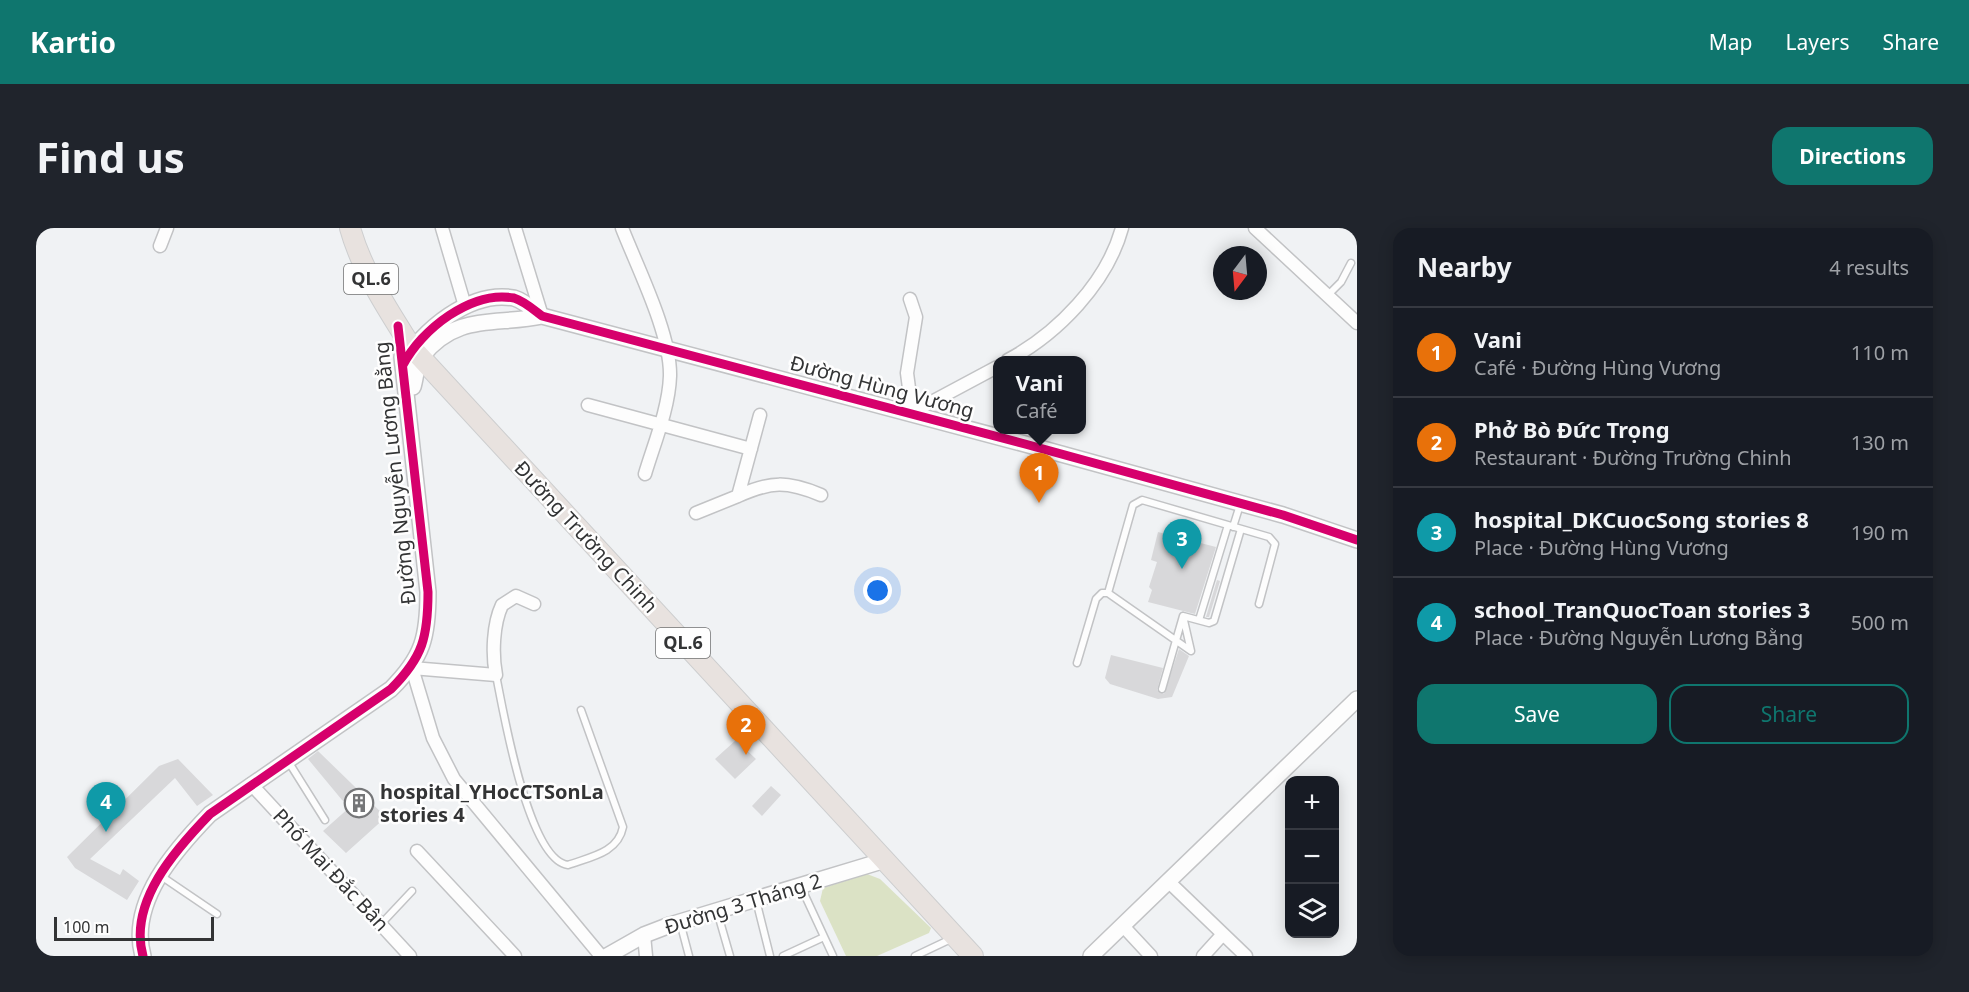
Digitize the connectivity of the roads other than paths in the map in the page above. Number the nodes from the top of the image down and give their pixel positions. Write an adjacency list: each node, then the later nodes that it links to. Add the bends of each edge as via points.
1 (167, 228): 8 (street)
2 (350, 228): 17 (main road, Đường Trường Chinh / QL.6)
3 (442, 228): 12 (street)
4 (515, 228): 13 (street)
5 (622, 228): 15 (street)
6 (1122, 228): 16 (street, via 1114,250 1089,291 1029,349)
7 (1255, 228): 10 (street)
8 (160, 246)
9 (1351, 263): 10 (lane)
10 (1328, 295): 14 (street)
11 (910, 299): 22 (street, via 916,317 907,373)
12 (465, 306): 13 (street, Đường Hùng Vương, via 514,298); 17 (street, Đường Hùng Vương, via 442,320)
13 (542, 316): 15 (street, Đường Hùng Vương); 17 (street, Đường Hùng Vương, via 480,321 458,329)
14 (1357, 323)
15 (666, 349): 22 (street, Đường Hùng Vương); 24 (street, via 670,379)
16 (1016, 356)
17 (411, 357): 19 (main road, Đường Trường Chinh / QL.6); 20 (street, Đường Nguyễn Lương Bằng)
18 (993, 369): 22 (street)
19 (446, 386): 20 (street, via 420,384); 49 (main road, Đường Trường Chinh / QL.6)
20 (410, 391): 40 (street, Đường Nguyễn Lương Bằng, via 428,592 424,642)
21 (588, 405): 24 (street)
22 (911, 412): 29 (street, Đường Hùng Vương)
23 (760, 415): 25 (street)
24 (659, 424): 25 (street); 26 (street)
25 (751, 448): 28 (street)
26 (645, 474)
27 (821, 495): 28 (street, via 800,487 772,484)
28 (738, 496): 30 (street)
29 (1240, 505): 31 (lane); 33 (street, Đường Hùng Vương)
30 (696, 513)
31 (1231, 526): 32 (lane); 34 (lane, via 1137,501); 38 (lane)
32 (1242, 529): 35 (lane, via 1275,542); 38 (lane, via 1215,619)
33 (1357, 540)
34 (1108, 593): 37 (lane, via 1191,651); 39 (lane, via 1096,599)
35 (1259, 603)
36 (534, 604): 41 (street, via 516,596 501,604)
37 (1183, 616): 38 (lane); 42 (lane)
38 (1199, 620)
39 (1077, 663)
40 (412, 668): 41 (street); 45 (street, Đường Nguyễn Lương Bằng, via 390,689); 67 (street, via 430,730 454,779)
41 (496, 675): 44 (lane, via 529,812 555,860 568,865 612,847 623,827)
42 (1162, 689)
43 (1357, 699): 51 (street)
44 (581, 710)
45 (288, 761): 46 (street, Đường Nguyễn Lương Bằng); 47 (lane)
46 (251, 784): 50 (street, Đường Nguyễn Lương Bằng, via 210,814 173,855); 58 (street, Phố Mai Đắc Bân)
47 (325, 820)
48 (417, 851): 66 (street)
49 (882, 861): 52 (street, Đường 3 Tháng 2); 63 (main road, Đường Trường Chinh / QL.6)
50 (160, 876): 56 (lane); 64 (street, Đường Nguyễn Lương Bằng, via 142,923)
51 (1170, 883): 59 (street); 60 (street)
52 (801, 886): 54 (street, Đường 3 Tháng 2); 62 (lane)
53 (412, 891): 58 (lane)
54 (756, 900): 55 (street, Đường 3 Tháng 2); 72 (lane)
55 (717, 911): 57 (street, Đường 3 Tháng 2); 71 (lane)
56 (217, 914)
57 (680, 922): 61 (street, Đường 3 Tháng 2); 70 (lane)
58 (380, 924): 65 (street, Phố Mai Đắc Bân)
59 (1123, 926): 77 (street); 78 (street)
60 (1223, 934): 79 (street); 80 (street)
61 (644, 935): 68 (street, Đường 3 Tháng 2); 69 (street)
62 (824, 937): 73 (lane); 74 (lane)
63 (956, 937): 75 (lane); 76 (main road, Đường Trường Chinh / QL.6)
64 (143, 956)
65 (410, 956)
66 (515, 956)
67 (601, 956)
68 (607, 956)
69 (646, 956)
70 (689, 956)
71 (730, 956)
72 (770, 956)
73 (783, 956)
74 (833, 956)
75 (915, 956)
76 (973, 956)
77 (1091, 956)
78 (1151, 956)
79 (1203, 956)
80 (1246, 956)

